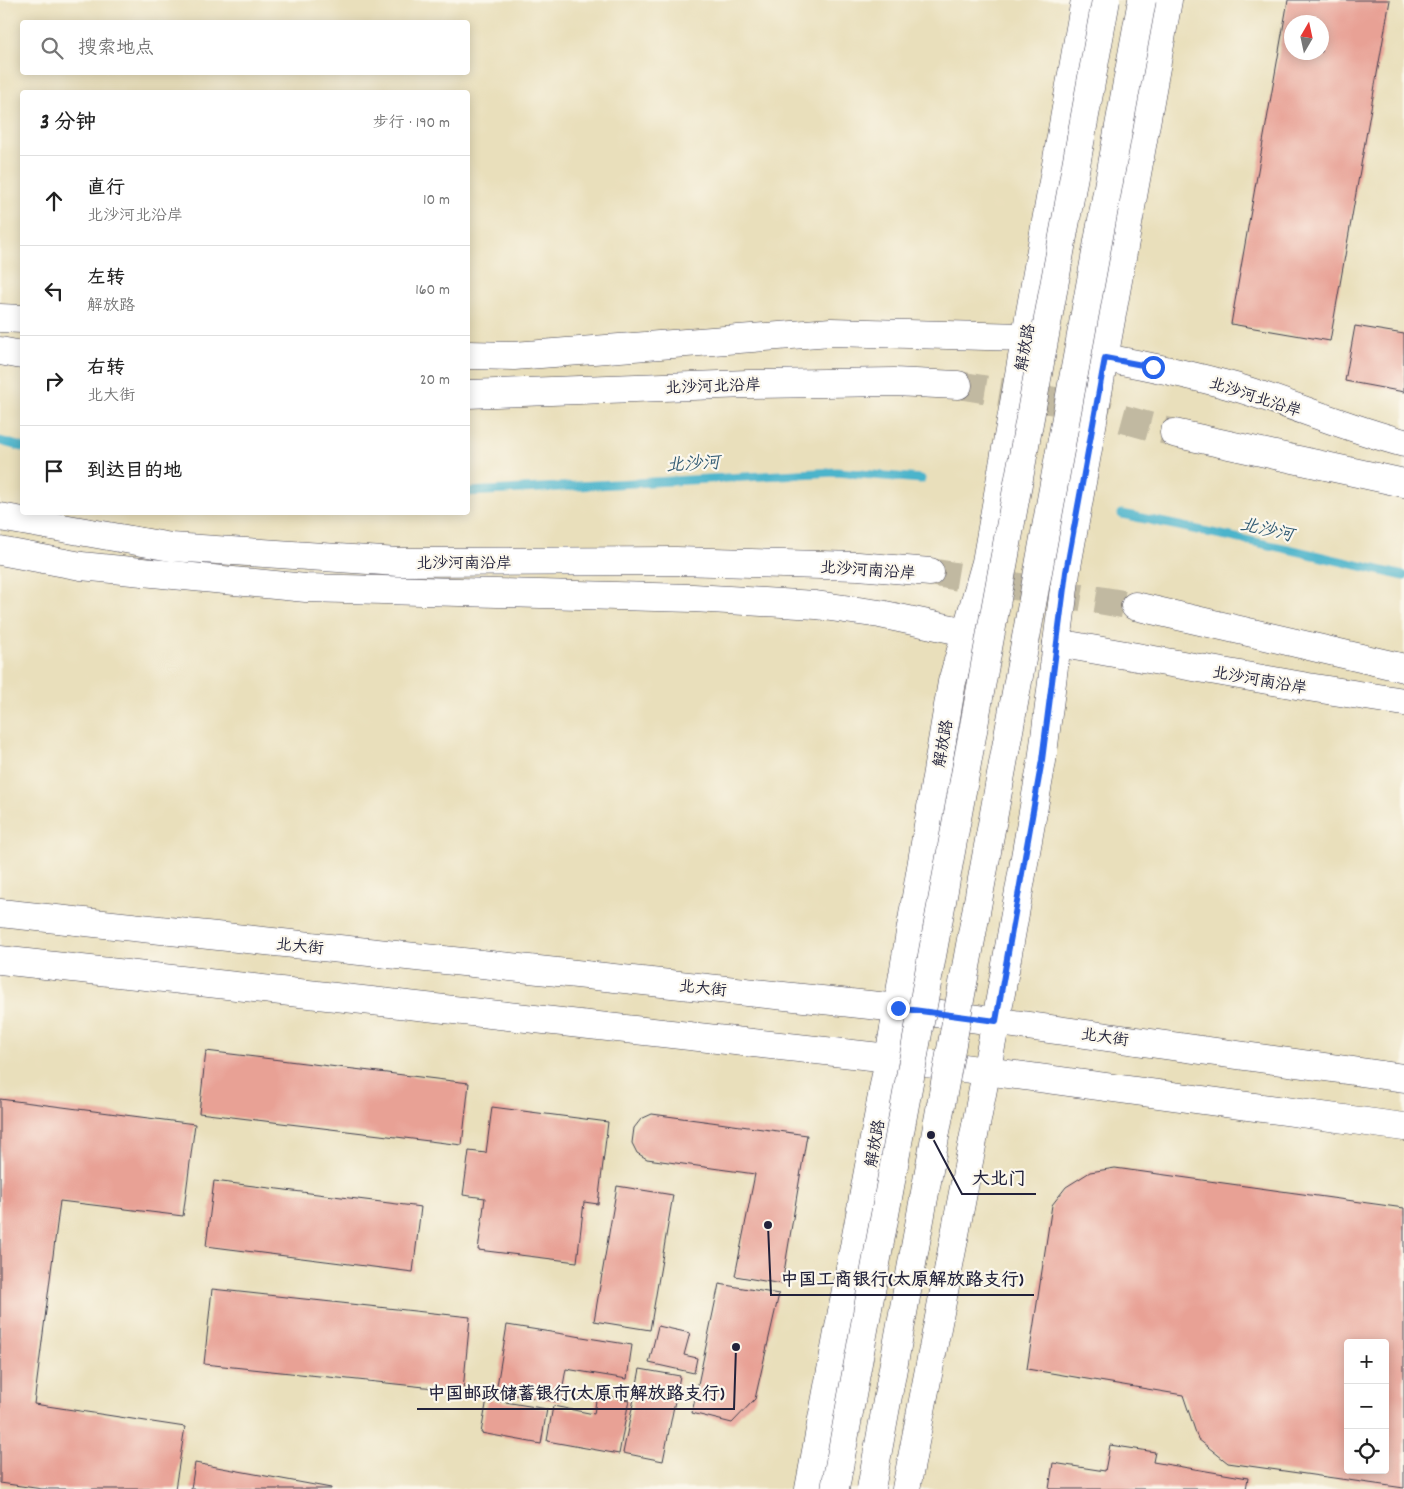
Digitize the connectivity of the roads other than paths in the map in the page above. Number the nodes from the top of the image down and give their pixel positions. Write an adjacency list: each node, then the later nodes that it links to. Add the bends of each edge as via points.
1 (1085, 0): 7 (main road, 解放路)
2 (1106, 0): 34 (main road, 解放路, bridge)
3 (1142, 0): 35 (main road, bridge)
4 (1168, 0): 11 (main road)
5 (0, 318): 6 (main road)
6 (20, 320)
7 (1026, 338): 9 (main road, via 831,332 514,356); 21 (main road, 解放路, via 986,562)
8 (0, 351): 10 (main road)
9 (470, 354)
10 (20, 355)
11 (1105, 358): 15 (main road, 北沙河北沿岸, via 1235,388); 22 (main road, via 1066,572)
12 (958, 385): 13 (main road, 北沙河北沿岸, via 894,382 748,384)
13 (470, 394)
14 (1174, 433): 16 (main road)
15 (1404, 443)
16 (1404, 483)
17 (0, 517): 19 (main road, 北沙河南沿岸, via 171,547 398,562 676,561 858,566)
18 (0, 551): 21 (main road, via 81,566 306,588 693,598 816,605)
19 (930, 572)
20 (1135, 606): 23 (main road)
21 (966, 632): 27 (main road, 解放路, via 952,682)
22 (1057, 643): 24 (main road, 北沙河南沿岸); 28 (main road, via 1042,760)
23 (1404, 668)
24 (1404, 702)
25 (0, 913): 27 (main road, 北大街)
26 (0, 960): 29 (main road)
27 (898, 1008): 28 (main road, 北大街); 29 (main road, 解放路)
28 (996, 1021): 30 (main road); 31 (main road, 北大街)
29 (889, 1058): 30 (main road); 33 (main road, 解放路)
30 (987, 1070): 32 (main road); 36 (main road)
31 (1404, 1078)
32 (1404, 1128)
33 (809, 1489)
34 (835, 1489)
35 (871, 1489)
36 (906, 1489)

